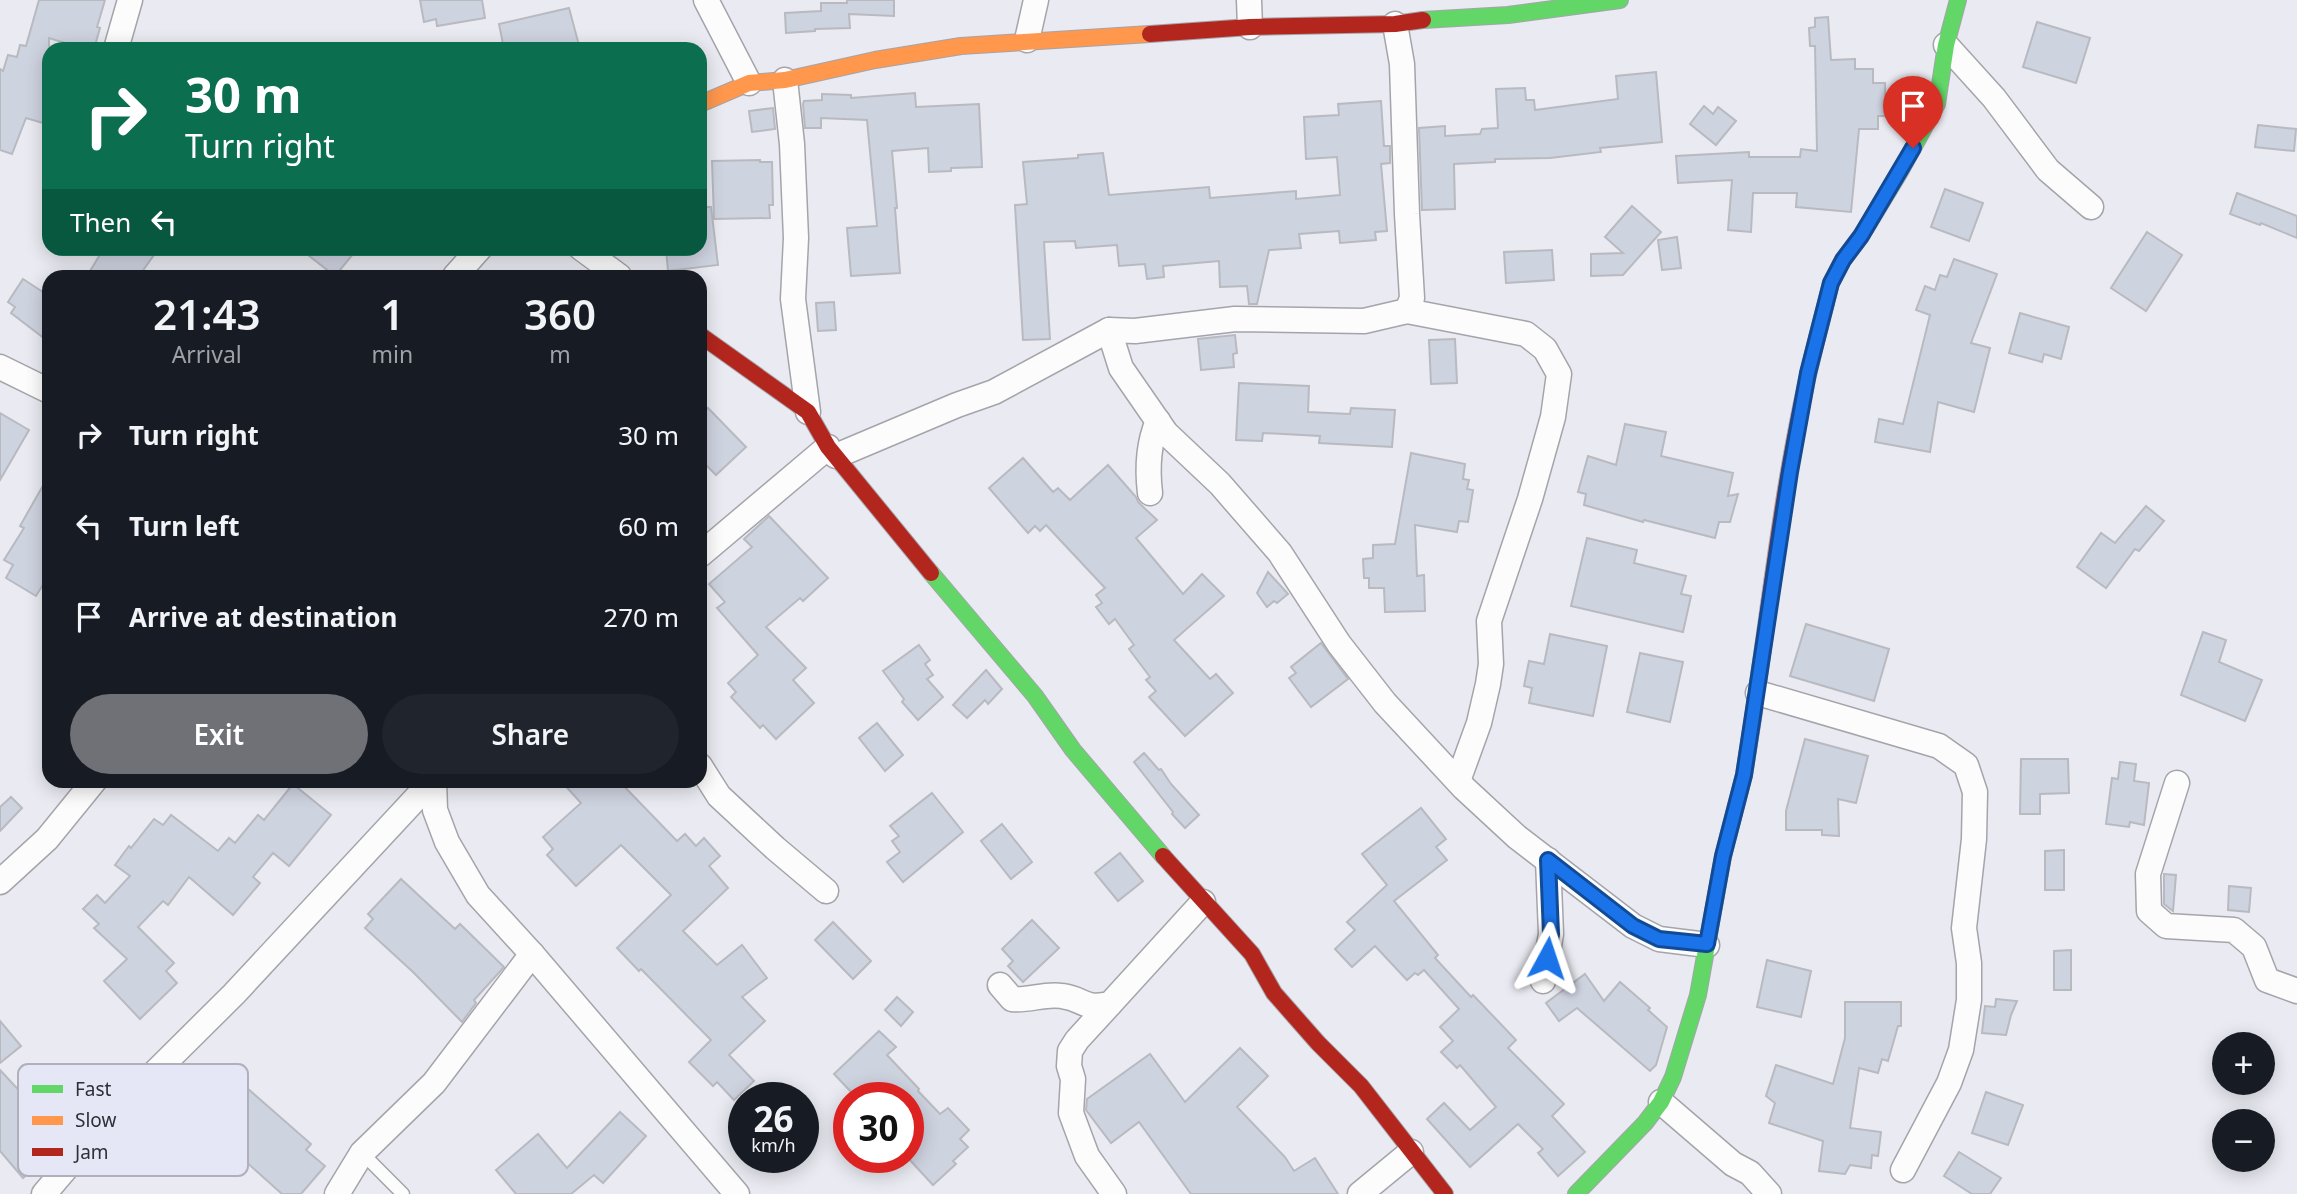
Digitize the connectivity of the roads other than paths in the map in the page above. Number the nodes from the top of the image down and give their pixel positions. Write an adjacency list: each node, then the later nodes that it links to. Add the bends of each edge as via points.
1 (130, 0): 11 (street)
2 (706, 0): 14 (street)
3 (1036, 0): 10 (street)
4 (1248, 0): 9 (street)
5 (1619, 0): 7 (street, via 1508,15)
6 (1958, 0): 12 (street)
7 (1442, 9): 8 (street)
8 (1395, 24): 9 (street); 21 (street, via 1402,64 1412,298)
9 (1250, 27): 10 (street)
10 (1027, 40): 13 (street, via 887,58)
11 (118, 42)
12 (1947, 45): 16 (street, via 2048,170); 31 (street, via 1937,104 1831,283 1790,472)
13 (785, 80): 14 (street); 26 (street, via 796,238 793,299)
14 (749, 83): 15 (street)
15 (707, 101)
16 (2091, 207)
17 (473, 256): 19 (street)
18 (592, 256): 20 (street)
19 (460, 270)
20 (610, 270)
21 (1406, 311): 22 (street, via 1364,321 1235,319); 33 (street, via 1526,334 1545,349 1559,374 1540,464 1489,621 1488,684)
22 (1109, 330): 27 (street, via 1121,368); 28 (street, via 994,392)
23 (707, 340): 26 (street)
24 (0, 367): 25 (street)
25 (42, 388)
26 (808, 412): 28 (street)
27 (1158, 421): 29 (street, via 1147,472); 33 (street, via 1280,553 1377,694)
28 (832, 451): 30 (street); 41 (street, via 1028,687 1073,750)
29 (1150, 493)
30 (707, 549)
31 (1758, 693): 42 (street); 52 (street, via 1939,747 1966,765 1976,792 1964,928 1969,1000 1961,1050 1949,1083)
32 (707, 777): 40 (street, via 719,796)
33 (1458, 781): 38 (street)
34 (2177, 783): 46 (street, via 2148,874 2149,911 2166,926 2234,930 2254,947 2267,979)
35 (88, 788): 39 (street, via 47,839)
36 (426, 788): 48 (street)
37 (434, 788): 43 (street, via 435,810 447,842 478,895)
38 (1548, 860): 42 (street, via 1633,926 1659,939); 44 (street, via 1551,934)
39 (0, 881)
40 (826, 891)
41 (1203, 902): 47 (street); 50 (street, via 1252,954 1274,993 1361,1086)
42 (1707, 944): 49 (street, via 1698,995)
43 (532, 954): 51 (street, via 434,1083); 57 (street)
44 (1543, 982)
45 (1000, 985): 47 (street, via 1012,999 1059,995 1096,1007)
46 (2297, 992)
47 (1110, 1004): 58 (street, via 1077,1040 1069,1066 1071,1113 1087,1156)
48 (164, 1064)
49 (1661, 1101): 61 (street, via 1621,1150); 62 (street)
50 (1411, 1152): 59 (street); 60 (street)
51 (362, 1153): 55 (street); 56 (lane)
52 (1903, 1170)
53 (60, 1176): 54 (street)
54 (44, 1194)
55 (337, 1194)
56 (403, 1194)
57 (737, 1194)
58 (1114, 1194)
59 (1360, 1194)
60 (1445, 1194)
61 (1576, 1194)
62 (1769, 1194)

